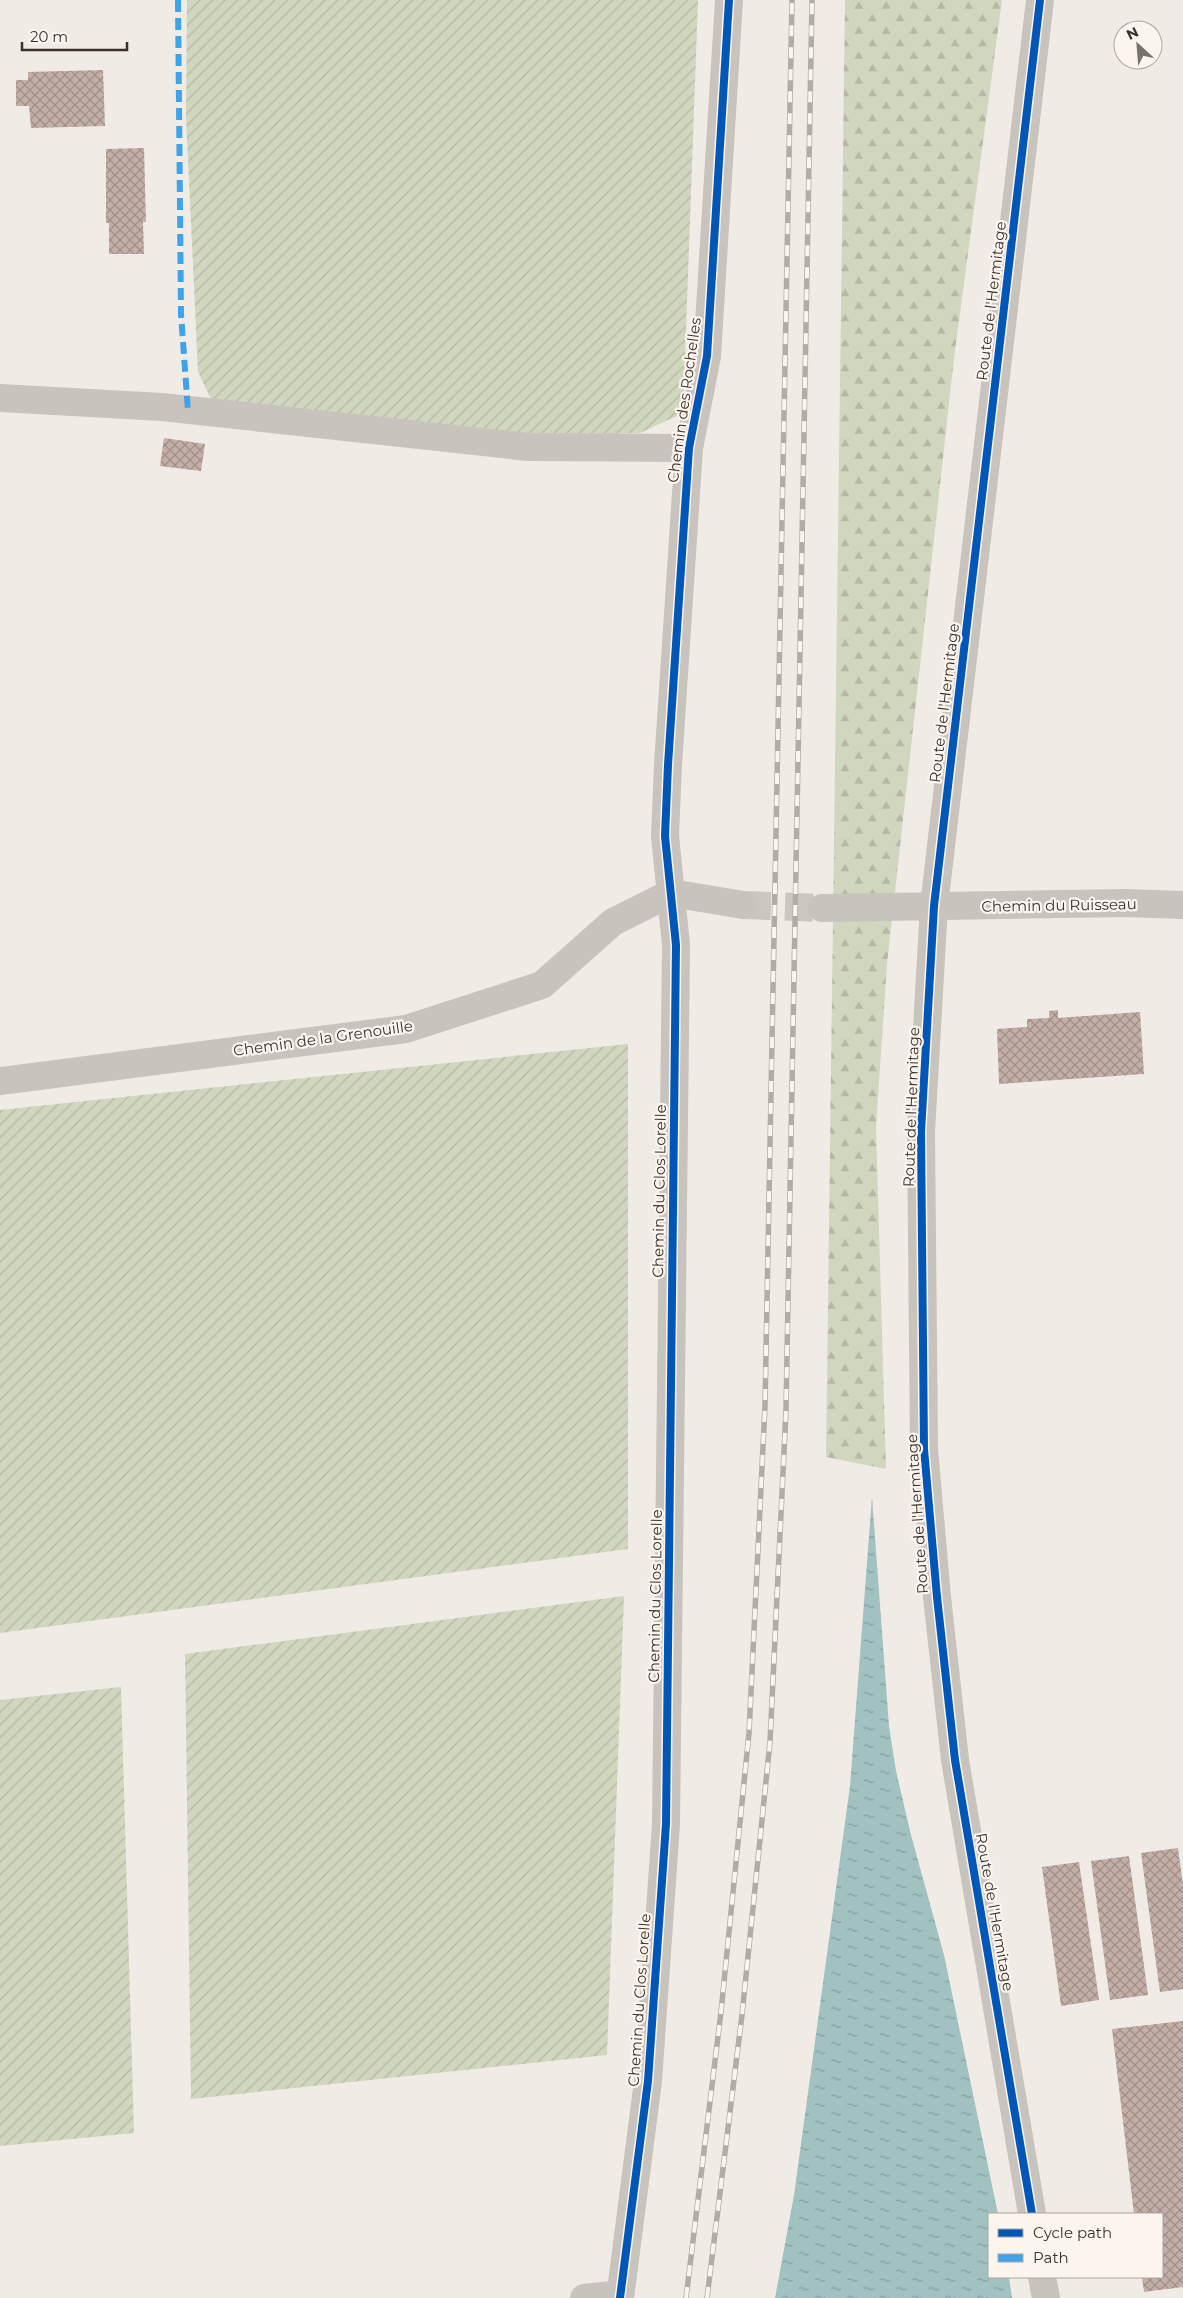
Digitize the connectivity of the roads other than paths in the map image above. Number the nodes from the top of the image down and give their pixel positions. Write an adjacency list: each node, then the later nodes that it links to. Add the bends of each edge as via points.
1 (730, 0): 4 (street, Chemin des Rochelles, via 707,356)
2 (1040, 0): 8 (street, Route de l'Hermitage)
3 (0, 398): 4 (street, via 162,407 528,447)
4 (689, 448): 5 (street, Chemin des Rochelles, via 665,828)
5 (671, 893): 6 (street); 10 (street, Chemin de la Grenouille, via 613,922 542,985 406,1029); 13 (street, Chemin du Clos Lorelle, via 676,945 666,1824 648,2081)
6 (743, 905)
7 (1183, 905): 8 (street, Chemin du Ruisseau)
8 (934, 906): 9 (street); 11 (street, Route de l'Hermitage, via 921,1132 924,1449 936,1596 955,1760)
9 (822, 908)
10 (0, 1081)
11 (1032, 2213)
12 (1042, 2278): 15 (street)
13 (620, 2296): 14 (street)
14 (584, 2298)
15 (1046, 2298)

